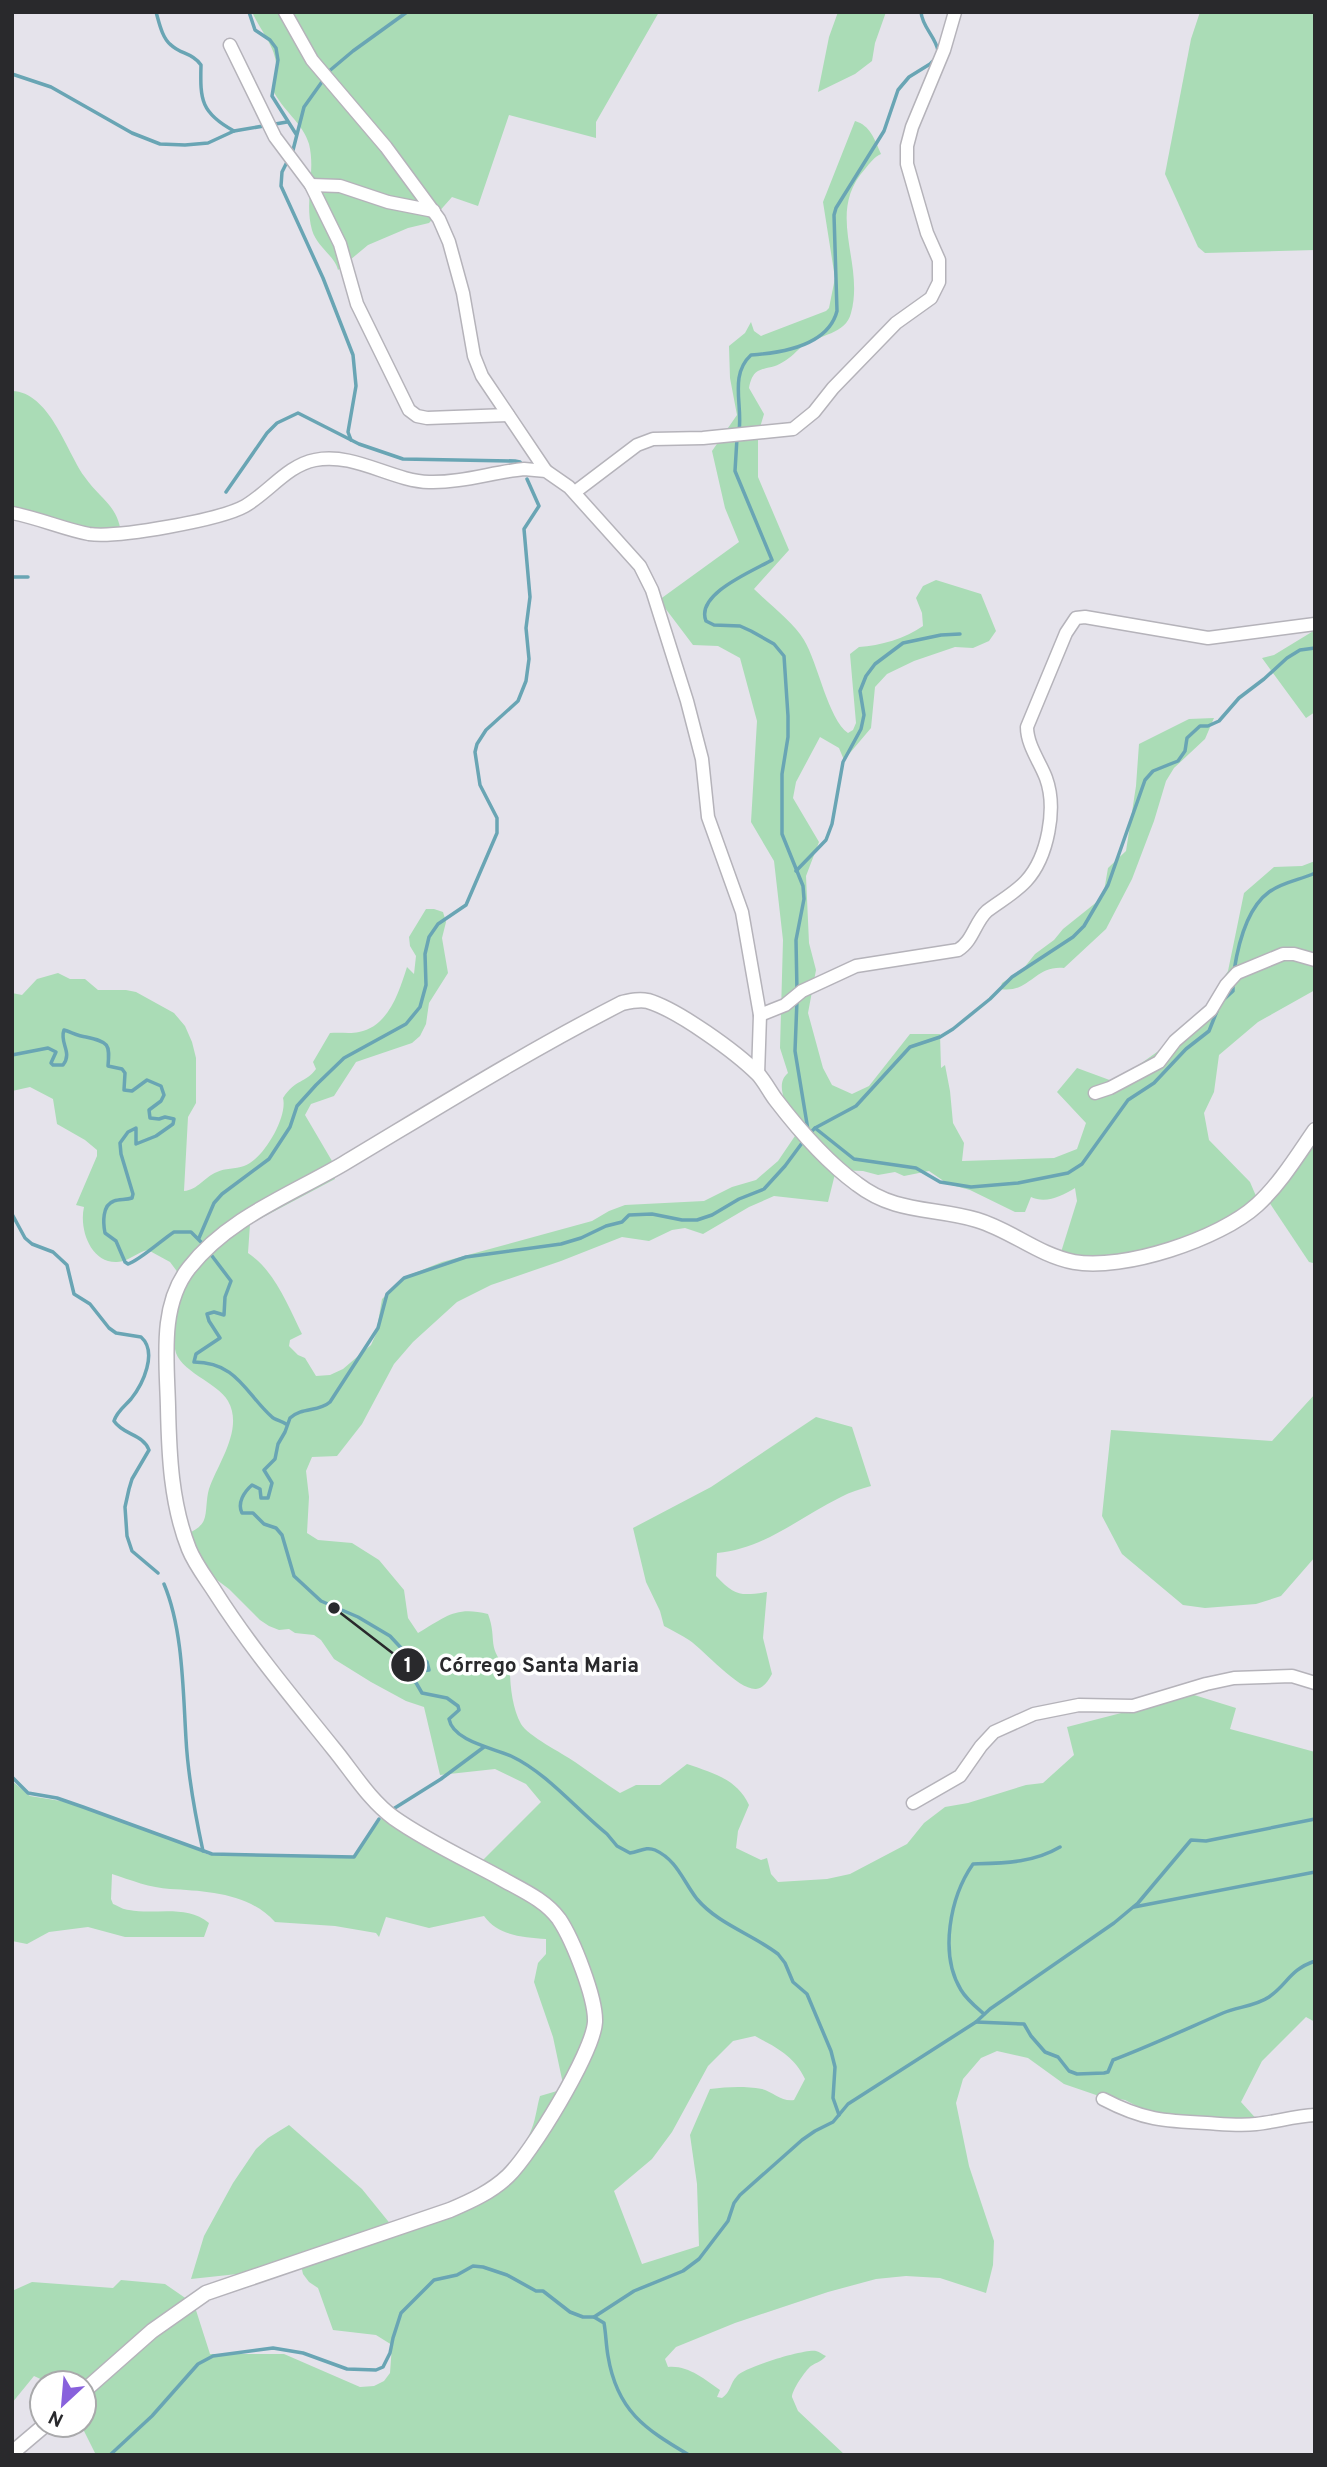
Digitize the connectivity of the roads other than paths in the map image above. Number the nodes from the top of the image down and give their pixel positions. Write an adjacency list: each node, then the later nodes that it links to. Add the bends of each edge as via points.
1 (285, 12): 5 (street, via 312,60)
2 (955, 12): 8 (street, via 907,146 908,164 940,268 940,282 931,298 896,323 793,429 653,439 637,445)
3 (230, 45): 4 (street, via 275,136)
4 (311, 185): 5 (street, via 341,186); 6 (street, via 340,244 357,304 409,410 427,418)
5 (434, 211): 6 (street, via 449,242 474,356)
6 (508, 415): 7 (street)
7 (546, 471): 8 (street); 9 (street, via 524,469 430,482 340,460 317,459 301,464 246,506 227,514 134,532 86,533)
8 (575, 492): 12 (street, via 640,566 652,590 702,759 708,817 741,912)
9 (12, 513)
10 (1315, 624): 12 (street, via 1208,638 1076,618 1027,727 1047,782 1051,811 1050,831 1029,878 984,914 958,950 856,966)
11 (1315, 960): 14 (street, via 1289,953 1242,970 1211,1010 1175,1041 1159,1062)
12 (760, 1015): 13 (street)
13 (758, 1075): 15 (street, via 843,1174 875,1198 978,1220 1047,1254 1072,1261 1131,1259 1170,1250 1229,1226 1270,1192); 20 (street, via 684,1018 648,1001 622,1003 273,1200 222,1235 187,1270 177,1289 168,1322 169,1436 173,1485 190,1554 244,1637 378,1804 414,1831 528,1893 557,1917 593,1999 595,2027 587,2052 559,2102 517,2165 498,2184 450,2210 206,2293 152,2331)
14 (1095, 1093)
15 (1315, 1130)
16 (1315, 1683): 17 (street, via 1292,1676 1234,1678 1133,1706 1093,1704 1034,1714 994,1732 960,1776)
17 (912, 1803)
18 (1103, 2099): 19 (street, via 1148,2119 1178,2123 1256,2124)
19 (1315, 2115)
20 (98, 2379)
21 (28, 2439): 22 (street)
22 (12, 2453)

